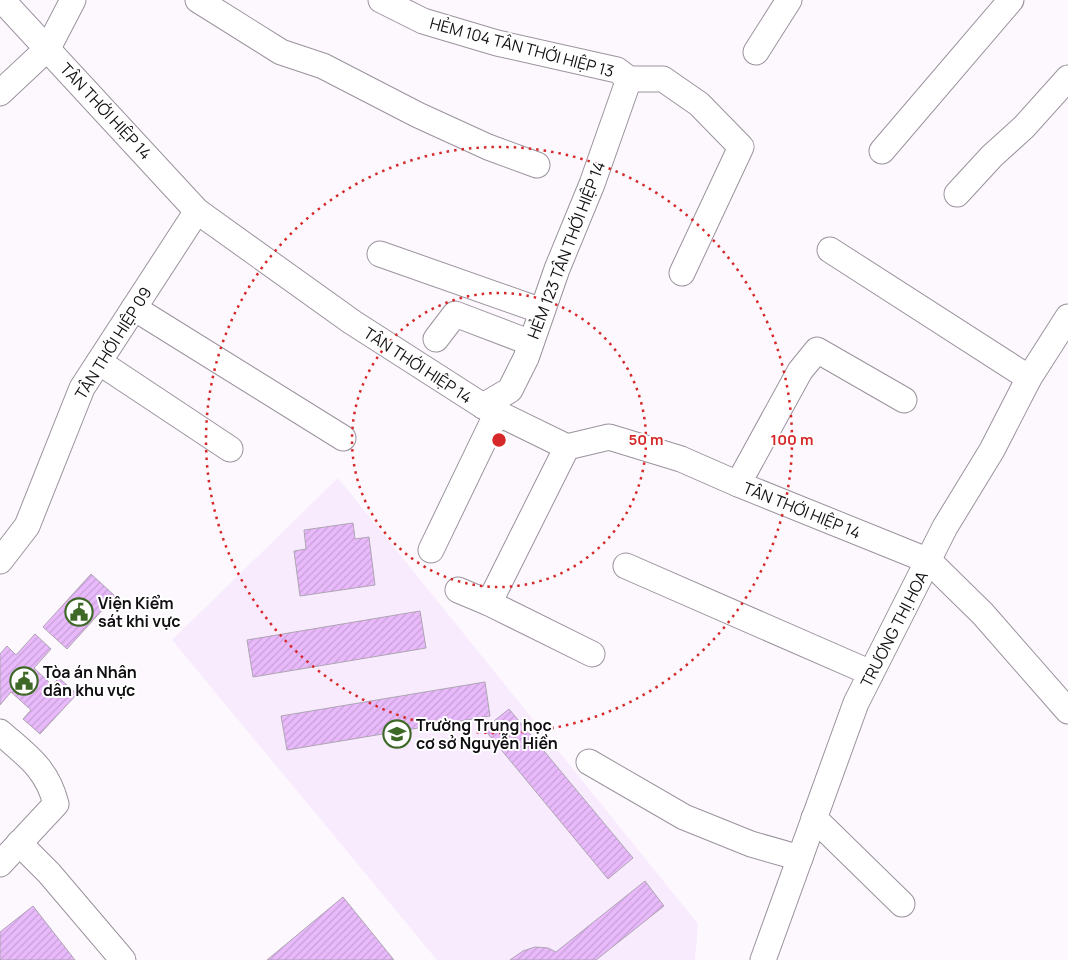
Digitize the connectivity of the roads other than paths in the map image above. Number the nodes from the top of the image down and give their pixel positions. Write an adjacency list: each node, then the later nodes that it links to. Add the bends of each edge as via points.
1 (2, 0): 7 (street, TÂN THỚI HIỆP 14)
2 (73, 0): 7 (street)
3 (198, 0): 13 (street, via 281,52 323,66 435,123)
4 (381, 0): 10 (street, HẺM 104 TÂN THỚI HIỆP 13, via 423,21 497,43 617,70)
5 (789, 0): 8 (street)
6 (1011, 0): 12 (street)
7 (48, 48): 11 (street); 15 (street, TÂN THỚI HIỆP 14)
8 (756, 52)
9 (1068, 78): 14 (street)
10 (629, 79): 18 (street, HẺM 104 TÂN THỚI HIỆP 13, via 662,79 699,104 741,147); 20 (street, HẺM 123 TÂN THỚI HIỆP 14)
11 (0, 93)
12 (882, 151)
13 (537, 165)
14 (956, 194)
15 (197, 211): 19 (street, TÂN THỚI HIỆP 09); 27 (street, TÂN THỚI HIỆP 14, via 352,322)
16 (830, 250): 25 (street)
17 (380, 254): 20 (street)
18 (682, 273)
19 (134, 308): 24 (street, TÂN THỚI HIỆP 09); 28 (street)
20 (542, 311): 23 (street, HẺM 123 TÂN THỚI HIỆP 14)
21 (1068, 317): 25 (street, TRƯƠNG THỊ HOA)
22 (436, 339): 23 (street, via 455,314)
23 (531, 343): 27 (street, HẺM 123 TÂN THỚI HIỆP 14, via 510,390)
24 (99, 362): 30 (street); 33 (street, TÂN THỚI HIỆP 09, via 82,388 26,526)
25 (1030, 378): 34 (street, TRƯƠNG THỊ HOA)
26 (904, 400): 31 (street, via 817,350 800,371)
27 (490, 409): 29 (street, TÂN THỚI HIỆP 14); 32 (street)
28 (343, 438)
29 (567, 448): 31 (street, TÂN THỚI HIỆP 14, via 609,438 681,459); 37 (street)
30 (230, 449)
31 (738, 484): 34 (street, TÂN THỚI HIỆP 14)
32 (430, 550)
33 (0, 561)
34 (929, 561): 39 (street, TRƯƠNG THỊ HOA); 40 (street, via 983,614)
35 (626, 566): 39 (street)
36 (458, 590): 37 (street)
37 (489, 603): 38 (street)
38 (592, 654)
39 (871, 673): 43 (street, TRƯƠNG THỊ HOA, via 856,702)
40 (1068, 711)
41 (0, 732): 44 (street, via 35,763 52,786 56,804)
42 (589, 762): 45 (street, via 684,817 751,844)
43 (814, 818): 45 (street, TRƯƠNG THỊ HOA); 47 (street)
44 (19, 844): 46 (street); 48 (street, via 49,873)
45 (800, 858): 49 (street, TRƯƠNG THỊ HOA)
46 (0, 864)
47 (902, 904)
48 (123, 960)
49 (763, 960)

